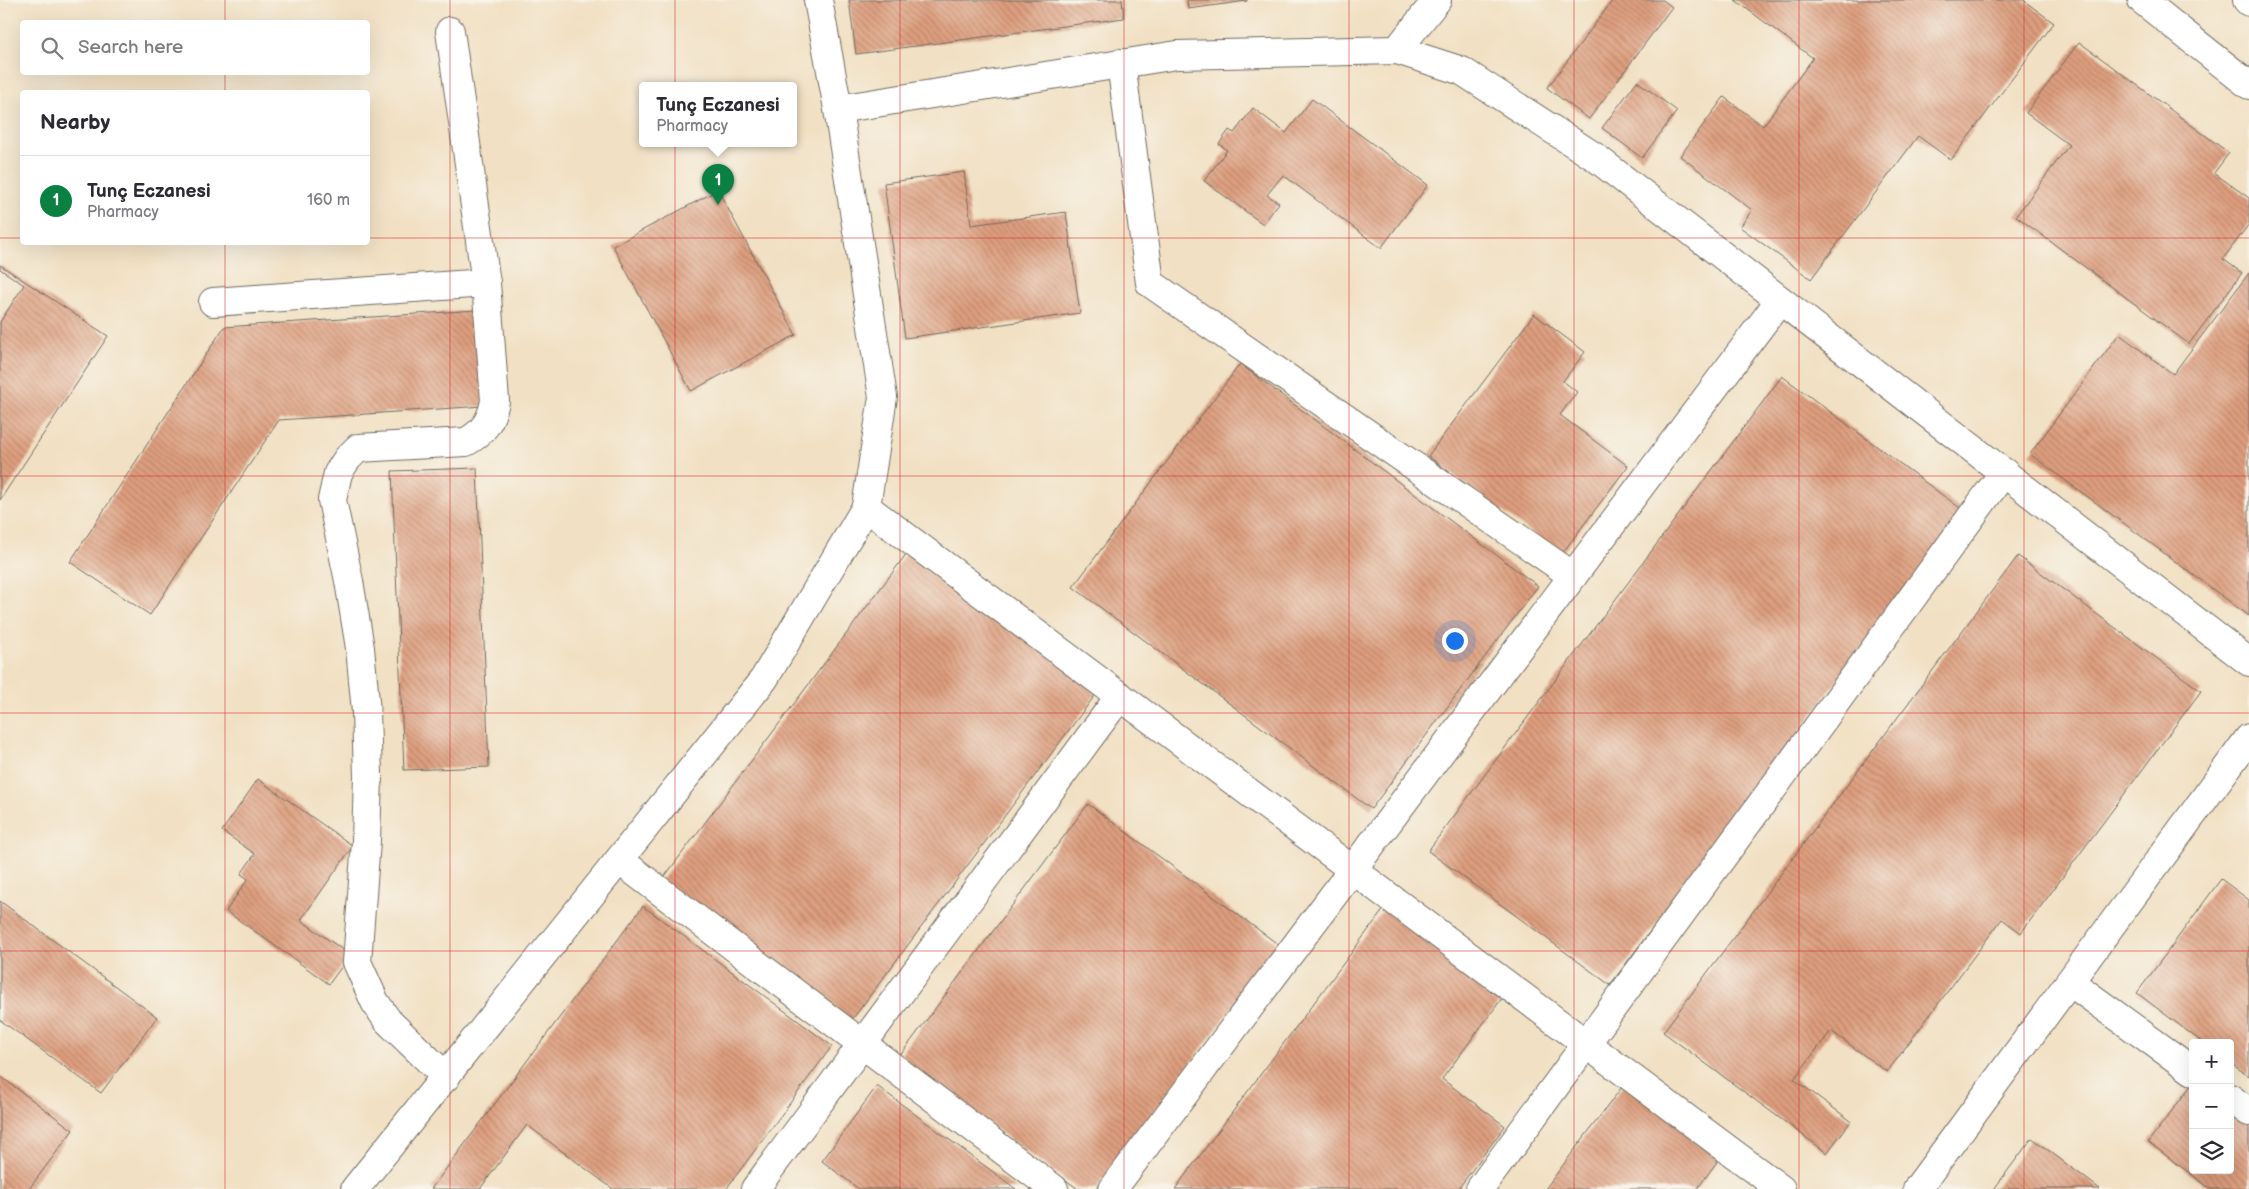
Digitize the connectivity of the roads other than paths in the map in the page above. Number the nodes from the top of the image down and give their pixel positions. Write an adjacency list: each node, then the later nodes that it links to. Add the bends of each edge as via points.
1 (818, 0): 8 (street)
2 (1437, 0): 5 (street)
3 (2142, 0): 7 (street)
4 (450, 31): 9 (street)
5 (1397, 50): 6 (street, via 1177,55); 10 (street, via 1462,71 1595,157)
6 (1122, 63): 8 (street); 14 (street, via 1150,284)
7 (2249, 85)
8 (838, 109): 13 (street, via 883,397)
9 (486, 284): 11 (street); 24 (street, via 495,401 488,426 466,442 358,448 338,473 332,500 354,609 366,712 366,832 357,962 371,995 388,1021)
10 (1780, 300): 12 (street); 14 (street)
11 (213, 302)
12 (2004, 472): 15 (street); 22 (street)
13 (866, 507): 16 (street); 18 (street, via 764,679)
14 (1573, 576): 19 (street)
15 (2249, 662)
16 (1120, 696): 19 (street); 21 (street)
17 (2249, 738): 20 (street)
18 (619, 860): 21 (street); 24 (street)
19 (1353, 870): 22 (street); 30 (street)
20 (2070, 982): 23 (street); 33 (street)
21 (862, 1044): 28 (street); 29 (street)
22 (1586, 1044): 31 (street); 32 (street)
23 (2189, 1068)
24 (446, 1077): 27 (street)
25 (2234, 1101): 26 (street)
26 (2249, 1112)
27 (355, 1189)
28 (755, 1189)
29 (1054, 1189)
30 (1113, 1189)
31 (1480, 1189)
32 (1781, 1189)
33 (1918, 1189)

